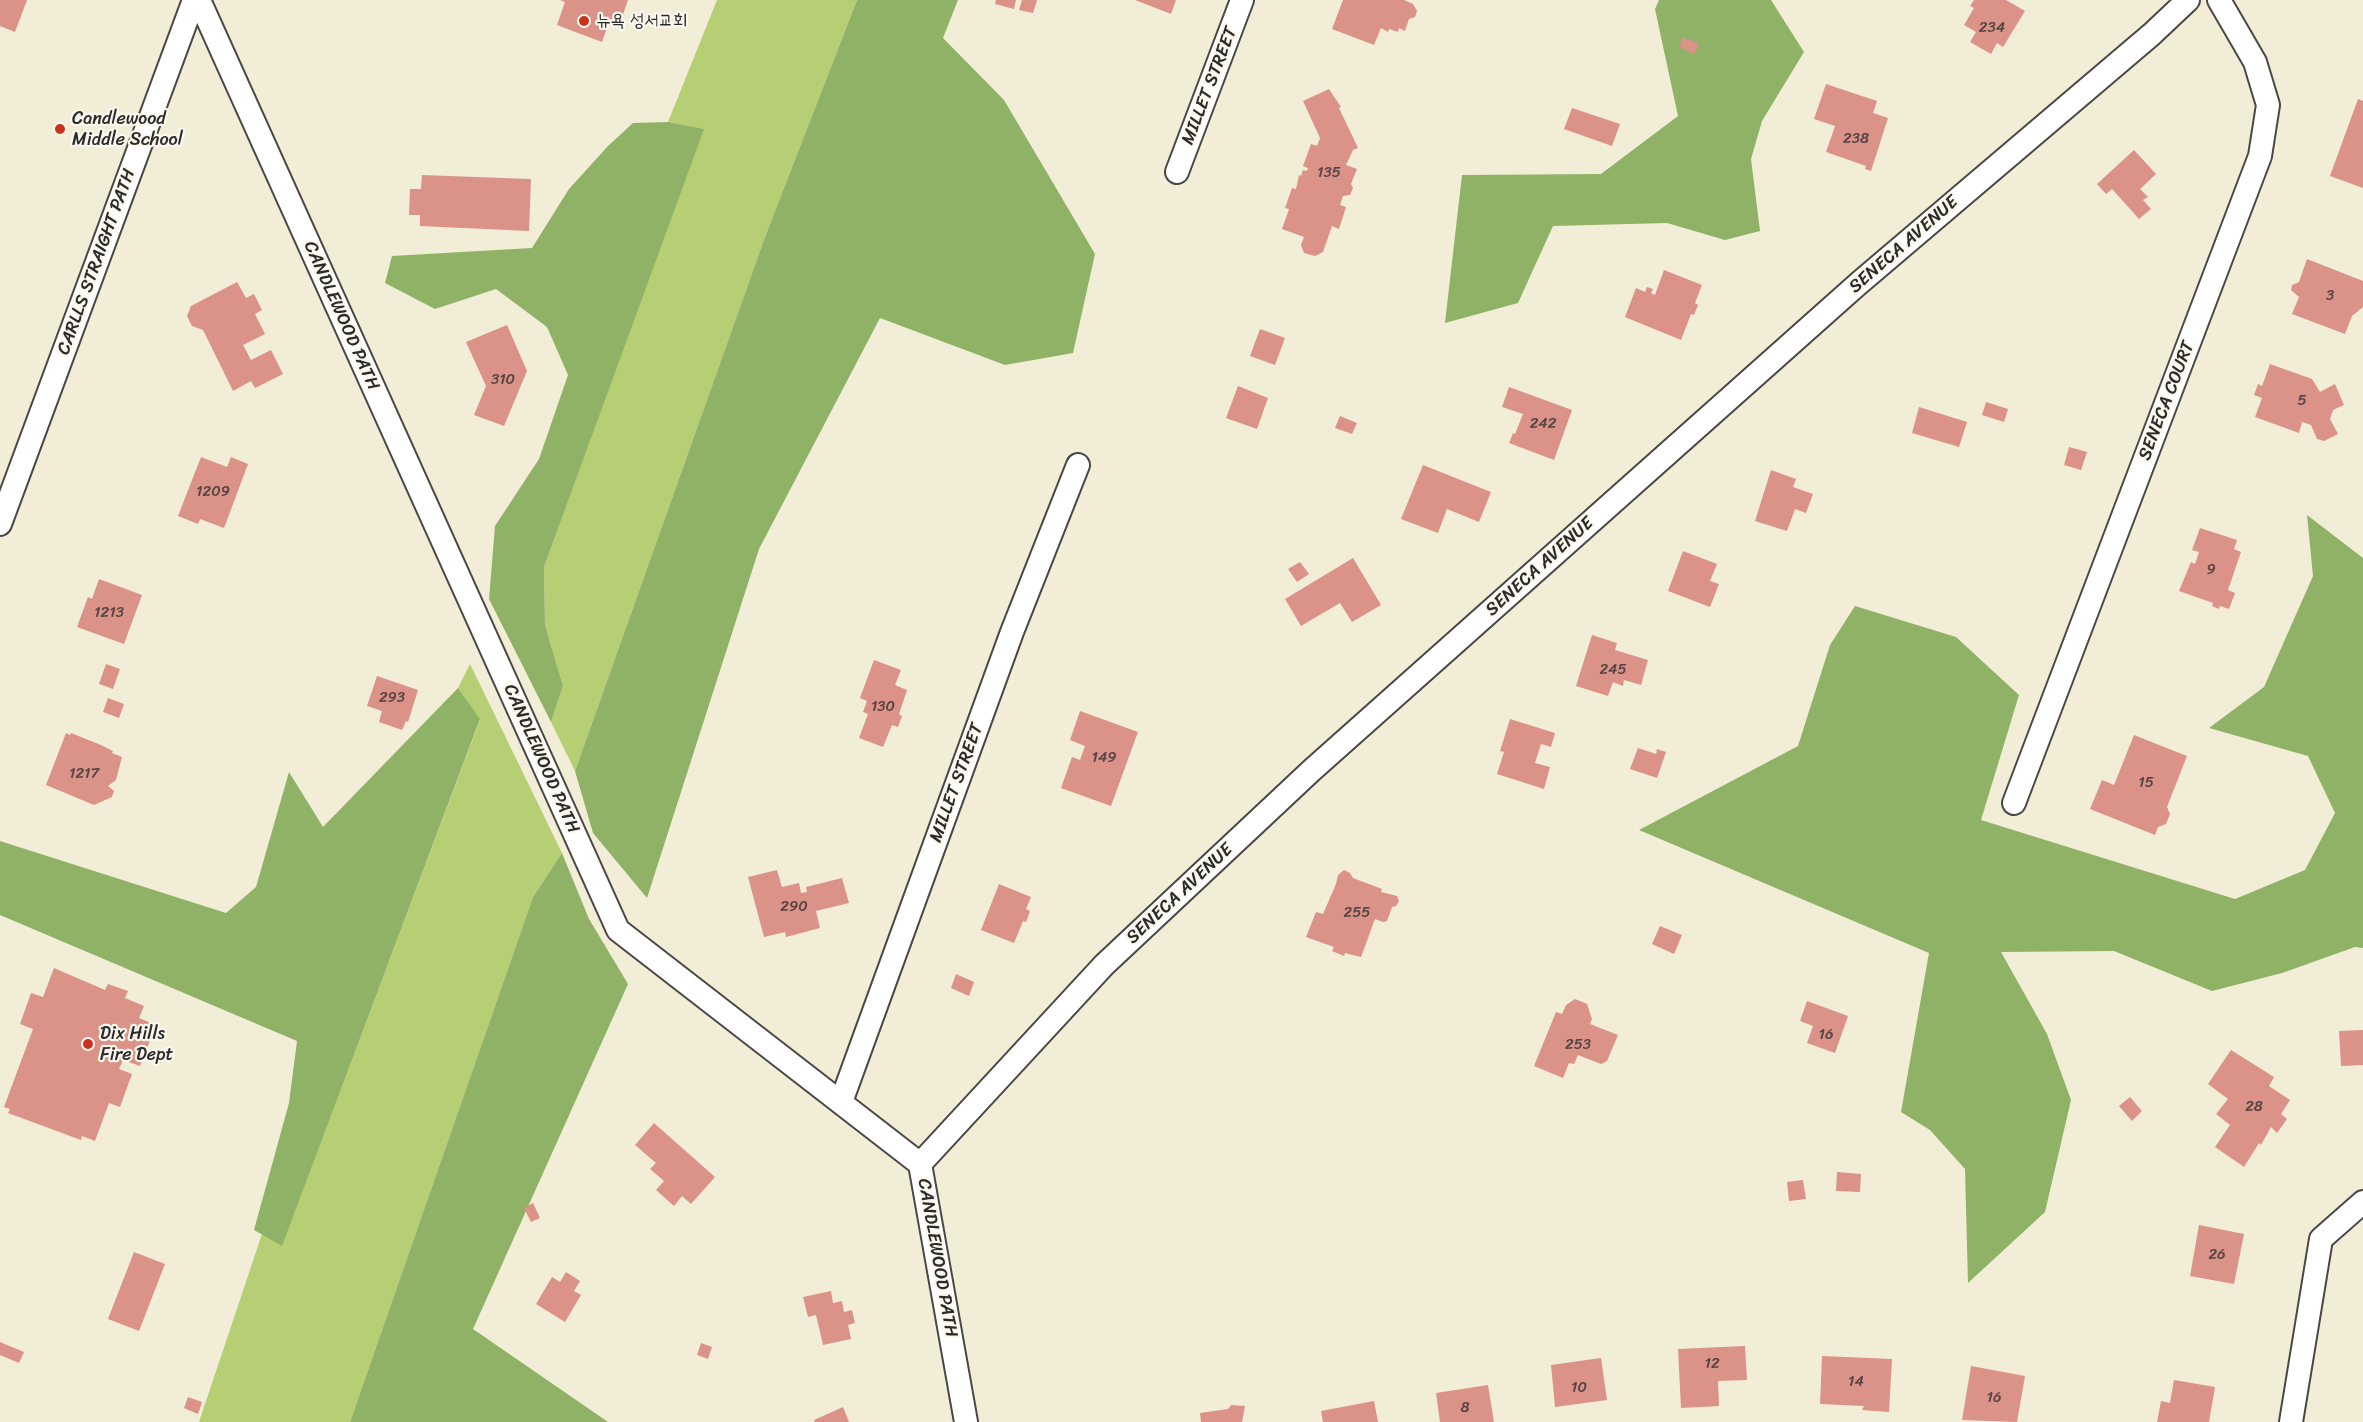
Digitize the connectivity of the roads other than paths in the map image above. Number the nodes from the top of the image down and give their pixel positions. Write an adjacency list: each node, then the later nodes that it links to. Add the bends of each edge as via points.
1 (196, 0): 7 (street, CARLLS STRAIGHT PATH); 9 (street, CANDLEWOOD PATH, via 618,930)
2 (1242, 0): 5 (street, MILLET STREET)
3 (2187, 0): 10 (street, SENECA AVENUE, via 1858,284 1312,770 1104,965)
4 (2219, 0): 8 (street, SENECA COURT, via 2255,62 2268,105 2260,156)
5 (1177, 172)
6 (1078, 465): 9 (street, MILLET STREET, via 1012,632)
7 (0, 524)
8 (2014, 803)
9 (841, 1102): 10 (street, CANDLEWOOD PATH)
10 (920, 1164): 12 (street, CANDLEWOOD PATH)
11 (2363, 1202): 13 (street, via 2321,1239)
12 (966, 1422)
13 (2290, 1422)

